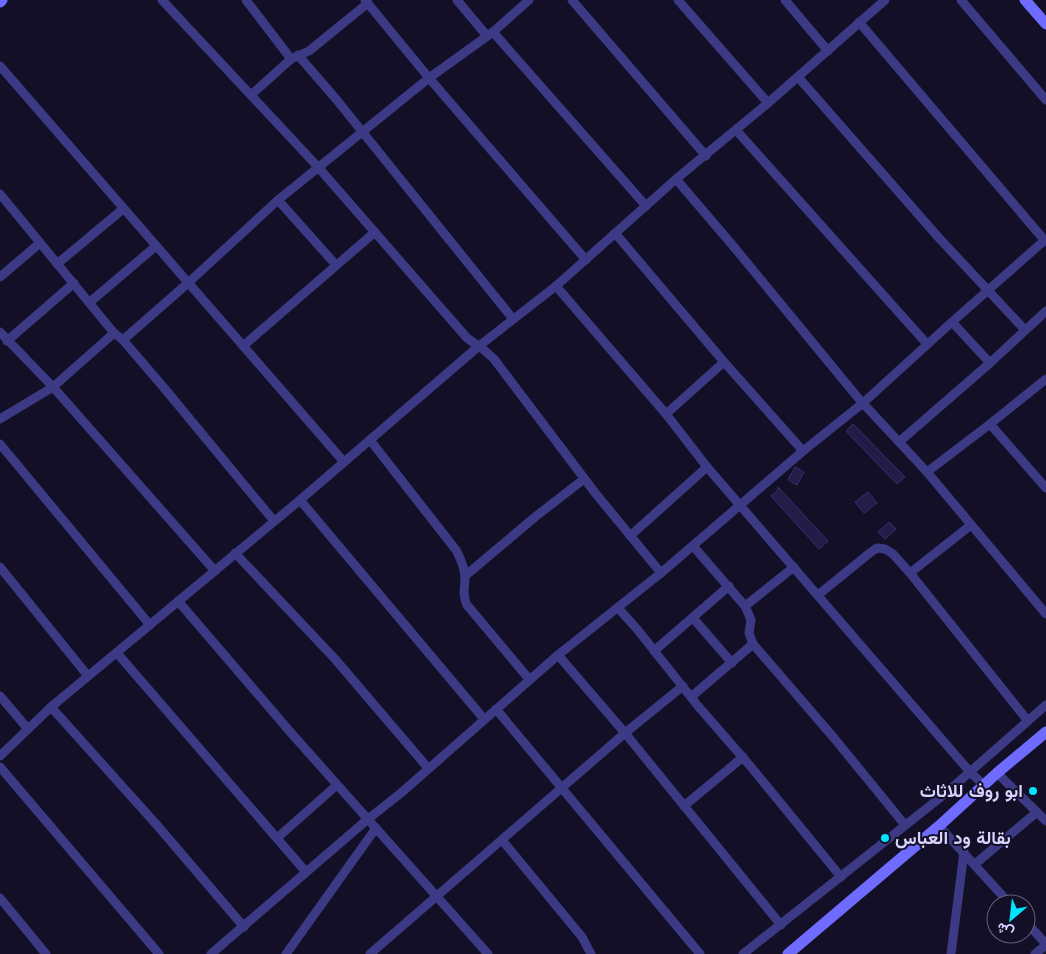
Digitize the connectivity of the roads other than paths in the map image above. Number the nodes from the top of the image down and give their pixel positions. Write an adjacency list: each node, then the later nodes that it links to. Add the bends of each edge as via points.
1 (162, 0): 20 (street)
2 (246, 0): 16 (street)
3 (457, 0): 14 (street)
4 (530, 0): 14 (street)
5 (572, 0): 25 (street)
6 (678, 0): 22 (street)
7 (785, 0): 15 (street)
8 (885, 0): 12 (street)
9 (961, 0): 21 (street)
10 (1025, 0): 13 (street)
11 (366, 2): 16 (street, via 309,52); 18 (street)
12 (859, 22): 15 (street); 34 (street)
13 (1046, 24)
14 (490, 34): 18 (street); 30 (street)
15 (828, 51): 19 (street)
16 (295, 57): 20 (street); 24 (street, via 336,99)
17 (0, 66): 31 (street)
18 (429, 78): 24 (street); 37 (street)
19 (798, 78): 22 (street); 44 (street)
20 (251, 95): 26 (street)
21 (1046, 100)
22 (768, 103): 23 (street)
23 (736, 130): 25 (street); 54 (street)
24 (362, 132): 26 (street); 47 (street)
25 (706, 156): 27 (street)
26 (318, 167): 29 (street); 32 (street)
27 (676, 179): 30 (street); 61 (street)
28 (0, 194): 35 (street)
29 (278, 200): 39 (street); 42 (street)
30 (646, 206): 33 (street)
31 (124, 209): 36 (street); 38 (street)
32 (375, 232): 39 (street); 56 (street, via 467,338)
33 (615, 233): 37 (street); 57 (street)
34 (1046, 241): 44 (street)
35 (40, 244): 38 (street); 40 (street)
36 (156, 246): 42 (street); 45 (street)
37 (586, 260): 43 (street)
38 (57, 264): 41 (street)
39 (336, 265): 55 (street)
40 (0, 277)
41 (74, 283): 45 (street); 52 (street)
42 (188, 283): 53 (street); 55 (street)
43 (556, 286): 47 (street); 62 (street)
44 (988, 291): 48 (street); 49 (street)
45 (90, 302): 51 (street)
46 (1046, 311): 49 (street)
47 (513, 319): 56 (street)
48 (952, 322): 54 (street); 58 (street)
49 (1025, 330): 58 (street)
50 (0, 332): 52 (street)
51 (114, 334): 53 (street); 60 (street)
52 (7, 340): 60 (street)
53 (123, 340): 76 (street)
54 (927, 344): 61 (street)
55 (243, 346): 69 (street)
56 (479, 346): 65 (street); 72 (street, via 510,379)
57 (724, 362): 62 (street); 68 (street)
58 (990, 363): 66 (street)
59 (1046, 379): 64 (street)
60 (53, 388): 63 (street); 83 (street)
61 (863, 403): 66 (street); 68 (street)
62 (666, 414): 70 (street)
63 (0, 419)
64 (990, 424): 71 (street); 73 (street)
65 (370, 440): 69 (street); 86 (street, via 456,550)
66 (899, 442): 71 (street)
67 (0, 444): 94 (street)
68 (803, 451): 75 (street)
69 (344, 462): 74 (street)
70 (707, 467): 75 (street); 78 (street)
71 (926, 472): 77 (street)
72 (584, 479): 78 (street); 86 (street)
73 (1046, 488)
74 (300, 500): 76 (street); 108 (street)
75 (741, 504): 79 (street); 82 (street)
76 (274, 521): 80 (street)
77 (971, 525): 85 (street); 92 (street)
78 (630, 536): 84 (street)
79 (692, 546): 84 (street); 87 (street)
80 (235, 554): 83 (street); 116 (street, via 334,659)
81 (0, 567): 100 (street)
82 (794, 567): 88 (street); 90 (street)
83 (215, 570): 89 (street)
84 (661, 573): 91 (street)
85 (910, 573): 88 (street, via 893,554 878,548); 109 (street)
86 (465, 576): 101 (street, via 463,596 467,605)
87 (729, 586): 90 (street); 93 (street)
88 (818, 594): 117 (street)
89 (178, 601): 94 (street); 119 (street)
90 (746, 606): 95 (street)
91 (618, 608): 96 (street); 98 (street)
92 (1046, 614)
93 (693, 618): 96 (street); 99 (street)
94 (150, 625): 97 (street)
95 (753, 644): 99 (street); 126 (street)
96 (654, 651): 102 (street)
97 (117, 653): 100 (street); 129 (street)
98 (558, 655): 101 (street); 111 (street)
99 (732, 663): 104 (street)
100 (88, 676): 106 (street)
101 (529, 679): 107 (street)
102 (682, 686): 104 (street); 111 (street)
103 (0, 696): 110 (street)
104 (691, 697): 114 (street)
105 (1046, 705): 109 (street)
106 (51, 707): 110 (street); 139 (street)
107 (496, 709): 108 (street); 121 (street)
108 (484, 719): 116 (street)
109 (1028, 721): 117 (street)
110 (28, 729): 113 (street)
111 (625, 733): 121 (street); 122 (street)
112 (1046, 733): 118 (street)
113 (0, 756)
114 (743, 757): 122 (street); 134 (street)
115 (0, 767): 144 (street)
116 (428, 768): 124 (street)
117 (970, 772): 120 (street); 126 (street)
118 (997, 773): 120 (street); 123 (street)
119 (337, 785): 124 (street); 129 (street)
120 (984, 785): 127 (street)
121 (561, 788): 130 (street); 149 (street)
122 (684, 806): 138 (street)
123 (1037, 812): 125 (street); 132 (street)
124 (368, 819): 128 (street); 133 (street)
125 (1046, 821)
126 (905, 825): 134 (street)
127 (939, 826): 131 (street); 151 (street)
128 (376, 828): 136 (street); 146 (street)
129 (277, 838): 133 (street)
130 (502, 840): 136 (street); 148 (street, via 582,937)
131 (964, 852): 132 (street); 152 (street)
132 (974, 864): 135 (street)
133 (306, 872): 139 (street)
134 (841, 877): 138 (street)
135 (1001, 894)
136 (437, 896): 142 (street); 147 (street)
137 (0, 898): 143 (street)
138 (781, 924): 150 (street)
139 (244, 927): 145 (street)
140 (1036, 934): 141 (street)
141 (1046, 945): 153 (street)
142 (375, 952)
143 (46, 954)
144 (159, 954)
145 (211, 954)
146 (286, 954)
147 (488, 954)
148 (591, 954)
149 (700, 954)
150 (743, 954)
151 (788, 954)
152 (951, 954)
153 (1035, 954)

